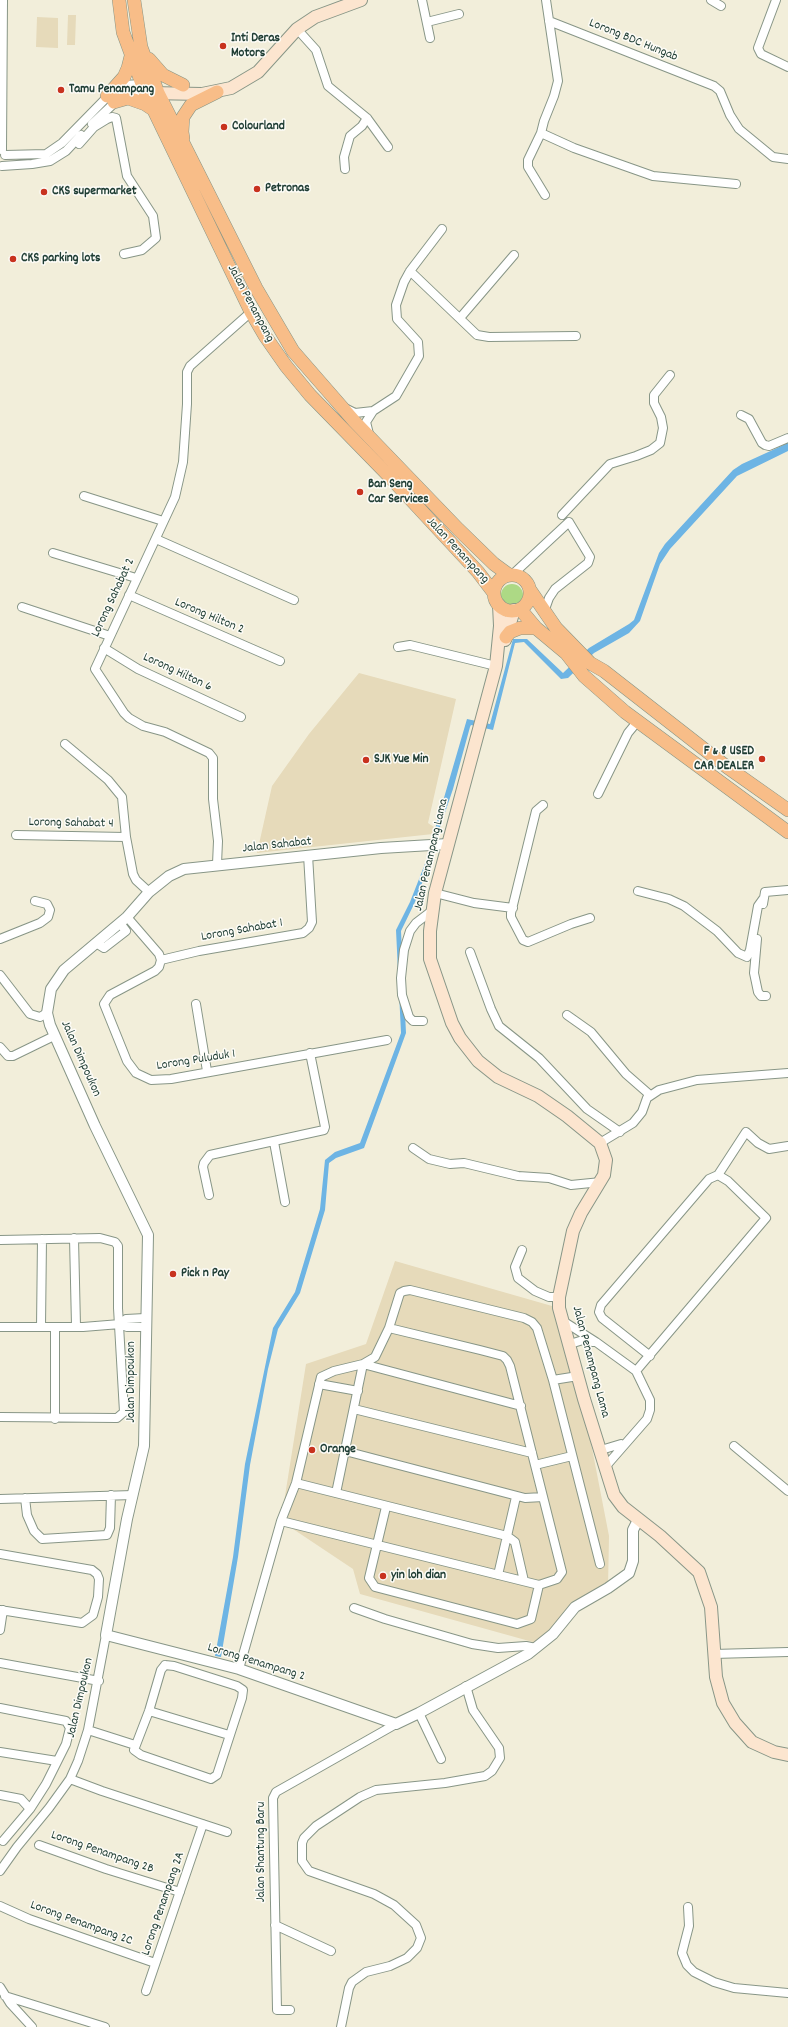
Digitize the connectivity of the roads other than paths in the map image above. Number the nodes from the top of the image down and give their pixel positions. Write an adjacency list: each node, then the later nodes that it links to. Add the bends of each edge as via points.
1 (2, 0): 29 (street)
2 (119, 0): 17 (main road, Jalan Penampang, via 123,32)
3 (134, 0): 16 (main road, Jalan Penampang, via 137,29)
4 (361, 0): 9 (main road)
5 (422, 0): 13 (street)
6 (546, 0): 12 (street)
7 (711, 0): 10 (street)
8 (776, 0): 18 (street, via 758,48 761,54)
9 (348, 2): 14 (main road, via 315,17)
10 (721, 6)
11 (459, 14): 13 (street)
12 (549, 21): 26 (street, via 558,81); 31 (street, Lorong BDC Hungab, via 714,86 723,97 739,128 773,157)
13 (427, 22): 15 (street)
14 (297, 29): 19 (main road, via 258,72); 25 (street, via 316,50 328,86)
15 (430, 38)
16 (145, 55): 20 (main road, via 157,70); 21 (main road, Jalan Penampang)
17 (131, 56): 21 (main road, Jalan Penampang); 23 (main road, via 124,77)
18 (788, 67)
19 (249, 78): 20 (main road, via 219,85); 22 (main road)
20 (183, 85): 21 (main road)
21 (150, 88): 22 (main road); 23 (street, via 123,85); 24 (main road, Jalan Penampang)
22 (217, 92): 30 (main road, via 200,99 183,117 182,132)
23 (110, 99): 24 (main road, via 128,98 145,104); 29 (street, via 53,150 40,155); 33 (street, via 58,156 42,163)
24 (162, 116): 30 (main road, Jalan Penampang); 41 (main road, Jalan Penampang)
25 (367, 118): 28 (street); 34 (street, via 350,136 344,157)
26 (541, 133): 35 (street, via 574,148 653,176); 36 (street, via 528,160 528,167)
27 (79, 144): 38 (street, via 94,127 112,117 116,118 127,176 153,216 156,238 142,250)
28 (388, 147)
29 (2, 151): 32 (street, via 5,161); 33 (street)
30 (188, 156): 45 (main road, Jalan Penampang, via 256,288 293,351)
31 (788, 159)
32 (1, 166): 33 (street)
33 (18, 166)
34 (345, 169)
35 (736, 184)
36 (545, 195)
37 (442, 229): 40 (street)
38 (124, 254)
39 (514, 255): 42 (street)
40 (410, 270): 42 (street); 46 (street, via 399,294 395,315 418,342 419,356 396,396)
41 (251, 312): 52 (street, Lorong Sahabat 2, via 190,366 187,372 183,462 174,497); 59 (main road, Jalan Penampang, via 286,366 310,395 478,572)
42 (460, 318): 43 (street, via 477,335 483,337)
43 (576, 336)
44 (670, 375): 51 (street, via 654,399 662,422 660,442 651,450 610,464)
45 (342, 406): 46 (street, via 355,413); 48 (main road, Jalan Penampang)
46 (374, 410): 48 (street, via 366,422)
47 (741, 415): 49 (street, via 749,419 765,446)
48 (370, 436): 55 (main road, Jalan Penampang, via 458,529 494,564)
49 (788, 438)
50 (84, 496): 52 (street)
51 (562, 515)
52 (163, 520): 53 (street, Lorong Sahabat 2)
53 (156, 539): 56 (street, Lorong Sahabat 2); 60 (street)
54 (53, 553): 56 (street)
55 (510, 575): 57 (main road, via 524,579); 59 (main road, via 498,581); 63 (street, via 568,522 590,557 588,563 555,589)
56 (136, 578): 58 (street, Lorong Sahabat 2)
57 (530, 590): 62 (main road, via 528,601); 63 (main road)
58 (129, 595): 65 (street, Lorong Sahabat 2); 70 (street, Lorong Hilton 2)
59 (497, 599): 62 (main road, via 506,609); 71 (main road, Jalan Penampang Lama)
60 (294, 600)
61 (22, 607): 65 (street)
62 (517, 609): 64 (main road); 66 (main road, Jalan Penampang Lama)
63 (544, 612): 69 (main road)
64 (536, 628): 66 (main road, via 520,628 510,632); 69 (main road)
65 (110, 636): 68 (street, Lorong Sahabat 2)
66 (506, 637): 71 (main road, Jalan Penampang Lama)
67 (398, 647): 71 (street, via 410,645)
68 (104, 648): 73 (street, Lorong Hilton 6, via 138,669); 84 (street, Lorong Sahabat 2, via 95,670 124,713 136,722 165,732 209,753 213,758)
69 (571, 652): 72 (main road)
70 (280, 661)
71 (497, 662): 82 (main road, Jalan Penampang Lama)
72 (585, 667): 74 (main road); 78 (main road, via 604,671 727,767)
73 (241, 717)
74 (637, 722): 76 (street, via 628,733); 79 (main road)
75 (65, 744): 81 (street, via 108,780 122,798)
76 (598, 794)
77 (543, 805): 91 (street, via 536,811)
78 (788, 810)
79 (788, 832)
80 (16, 836): 81 (street, Lorong Sahabat 4)
81 (126, 837): 87 (street, via 133,874)
82 (448, 844): 83 (street, Jalan Sahabat); 88 (main road, Jalan Penampang Lama)
83 (308, 856): 84 (street, Jalan Sahabat); 97 (street, Lorong Sahabat 1, via 312,922 302,933)
84 (217, 864): 87 (street, Jalan Sahabat, via 176,872)
85 (788, 890): 89 (street, via 765,892)
86 (638, 891): 89 (street, via 669,899 684,906 746,957 750,950 758,906)
87 (149, 892): 94 (street, Jalan Sahabat)
88 (435, 893): 91 (street, via 480,904); 92 (main road, Jalan Penampang Lama)
89 (763, 899): 99 (street, via 754,973 758,992)
90 (35, 901): 95 (street, via 47,904 50,910 48,917 40,923)
91 (513, 908): 93 (street, via 512,918 525,942)
92 (433, 910): 103 (street, via 410,931 404,950 401,978 402,995 409,1017 415,1021); 113 (main road, Jalan Penampang Lama, via 430,959 452,1023 460,1038 488,1070 538,1096)
93 (590, 918)
94 (123, 920): 97 (street, via 159,954); 101 (street, Jalan Dimpoukon, via 64,970 48,996)
95 (0, 938)
96 (470, 952): 111 (street, via 490,1009 499,1026 539,1058 587,1109)
97 (162, 960): 108 (street, Lorong Puluduk 1, via 155,971 106,999 104,1004 121,1046 136,1073 151,1080)
98 (0, 975): 101 (street, via 30,1014 40,1017)
99 (766, 996)
100 (196, 1004): 108 (street)
101 (47, 1013): 104 (street, Jalan Dimpoukon)
102 (567, 1015): 110 (street, via 591,1032 626,1074)
103 (423, 1021)
104 (54, 1036): 106 (street, via 13,1056 8,1056); 126 (street, Jalan Dimpoukon, via 148,1235)
105 (387, 1040): 107 (street, Lorong Puluduk 1)
106 (0, 1047)
107 (310, 1053): 108 (street, Lorong Puluduk 1); 112 (street, via 325,1127 321,1132)
108 (207, 1071)
109 (788, 1074): 110 (street, via 697,1080 659,1090)
110 (650, 1095): 111 (street, via 638,1118)
111 (620, 1132): 113 (street)
112 (274, 1142): 118 (street, via 210,1155 203,1167); 119 (street)
113 (600, 1143): 117 (main road, Jalan Penampang Lama, via 606,1160)
114 (788, 1146): 116 (street, via 769,1149 746,1132)
115 (413, 1148): 117 (street, via 428,1159 450,1164 464,1163 518,1176 549,1178 571,1185)
116 (718, 1175): 135 (street, via 728,1181 766,1218); 135 (street, via 709,1178 601,1305 599,1312 602,1318)
117 (601, 1182): 124 (main road, Jalan Penampang Lama, via 581,1213 574,1231)
118 (209, 1195)
119 (286, 1202)
120 (74, 1238): 121 (street); 127 (street, via 100,1238 115,1242 118,1246); 128 (street)
121 (42, 1239): 122 (street); 130 (street)
122 (0, 1240)
123 (522, 1250): 124 (street, via 515,1266 518,1278 535,1291 549,1297)
124 (559, 1297): 125 (main road, Jalan Penampang Lama)
125 (563, 1321): 133 (street); 134 (main road, Jalan Penampang Lama)
126 (145, 1322): 127 (street, via 126,1319); 157 (street, Jalan Dimpoukon, via 145,1432)
127 (120, 1324): 128 (street); 145 (street, via 124,1412 117,1418)
128 (76, 1326): 131 (street)
129 (0, 1327): 130 (street)
130 (41, 1327): 131 (street)
131 (55, 1327): 145 (street)
132 (390, 1328): 136 (street, via 375,1357); 139 (street, via 400,1293 410,1290 524,1318 537,1328); 142 (street, via 503,1356 510,1366)
133 (596, 1342): 134 (street, via 583,1340); 137 (street)
134 (570, 1344): 138 (main road, Jalan Penampang Lama)
135 (650, 1356): 137 (street)
136 (363, 1364): 140 (street, via 325,1374); 141 (street); 142 (street)
137 (636, 1371): 146 (street, via 650,1400 650,1410 647,1419)
138 (578, 1376): 139 (street); 148 (main road, Jalan Penampang Lama)
139 (553, 1380): 151 (street)
140 (319, 1384): 141 (street); 154 (street)
141 (358, 1391): 143 (street)
142 (521, 1406): 150 (street)
143 (354, 1409): 149 (street); 150 (street)
144 (0, 1417): 145 (street)
145 (55, 1419)
146 (624, 1443): 148 (street); 153 (street)
147 (734, 1446): 155 (street)
148 (601, 1450): 153 (main road, Jalan Penampang Lama)
149 (345, 1451): 156 (street); 159 (street)
150 (532, 1453): 152 (street)
151 (572, 1456): 152 (street); 169 (street)
152 (535, 1465): 160 (street)
153 (606, 1466): 164 (main road, Jalan Penampang Lama, via 614,1495)
154 (296, 1483): 156 (street); 165 (street)
155 (788, 1491)
156 (336, 1493): 163 (street)
157 (133, 1494): 158 (street); 176 (street, Jalan Dimpoukon)
158 (111, 1495): 161 (street); 161 (street, via 110,1528 107,1535 42,1539 34,1531 27,1515)
159 (516, 1496): 160 (street, via 531,1499); 166 (street)
160 (543, 1497): 172 (street, via 562,1572 557,1579)
161 (25, 1498): 162 (street)
162 (0, 1499)
163 (386, 1506): 166 (street); 167 (street)
164 (638, 1520): 177 (street, Jalan Shantung Baru, via 633,1530 633,1561 629,1573 575,1607 553,1634); 179 (main road, Jalan Penampang Lama, via 660,1536 699,1572 710,1607)
165 (281, 1521): 167 (street); 181 (street)
166 (507, 1536): 170 (street); 171 (street, via 515,1542)
167 (376, 1545): 170 (street); 172 (street, via 369,1578 375,1587 517,1624 530,1619)
168 (0, 1554): 174 (street, via 92,1570 99,1579 94,1615 82,1623)
169 (600, 1564)
170 (498, 1575): 171 (street)
171 (524, 1581): 172 (street)
172 (538, 1585)
173 (354, 1608): 177 (street, via 385,1620 472,1644 498,1648)
174 (2, 1610): 175 (street)
175 (0, 1630)
176 (106, 1635): 181 (street, Lorong Penampang 2); 182 (street, Jalan Dimpoukon)
177 (536, 1648): 183 (street, Jalan Shantung Baru)
178 (788, 1652): 179 (street)
179 (713, 1654): 192 (main road, Jalan Penampang Lama, via 723,1703 735,1724 758,1745)
180 (0, 1663): 182 (street)
181 (239, 1669): 187 (street, Lorong Penampang 2)
182 (99, 1681): 188 (street, Jalan Dimpoukon)
183 (466, 1686): 186 (street, Jalan Shantung Baru); 217 (street, via 473,1710 499,1748 500,1758 492,1771 485,1776 445,1783 376,1790 360,1797 316,1826 302,1843 302,1860 309,1871 374,1894 394,1905 416,1926 421,1938 417,1948 407,1958 390,1966 366,1972 352,1982)
184 (0, 1708): 194 (street, via 66,1721 70,1728 69,1736)
185 (149, 1712): 189 (street); 189 (street, via 161,1670 165,1665 174,1666 243,1690); 190 (street)
186 (419, 1713): 187 (street, Jalan Shantung Baru); 193 (street)
187 (396, 1724): 207 (street, Jalan Shantung Baru, via 276,1792 273,1798)
188 (88, 1730): 190 (street); 195 (street, Jalan Dimpoukon)
189 (229, 1735): 190 (street, via 217,1776 211,1779 136,1753)
190 (136, 1745)
191 (0, 1752): 194 (street)
192 (788, 1756)
193 (441, 1759)
194 (57, 1761): 197 (street)
195 (70, 1778): 198 (street); 202 (street, Jalan Dimpoukon, via 38,1823)
196 (0, 1795): 197 (street, via 21,1799)
197 (30, 1809): 200 (street)
198 (203, 1824): 199 (street); 204 (street, Lorong Penampang 2A)
199 (226, 1832)
200 (1, 1841): 202 (street)
201 (39, 1845): 204 (street, Lorong Penampang 2B)
202 (17, 1847): 203 (street, Jalan Dimpoukon)
203 (0, 1871)
204 (180, 1892): 209 (street, Lorong Penampang 2A)
205 (0, 1906): 209 (street, Lorong Penampang 2C)
206 (688, 1907): 212 (street, via 689,1926 682,1953 687,1965 694,1972 734,1988)
207 (275, 1924): 208 (street); 214 (street, Jalan Shantung Baru, via 277,2010)
208 (330, 1951)
209 (155, 1964): 211 (street, Lorong Penampang 2A)
210 (0, 1987): 213 (street)
211 (146, 1991)
212 (788, 1993)
213 (5, 1996): 215 (street); 216 (street)
214 (290, 2010)
215 (32, 2027)
216 (105, 2027)
217 (341, 2027)

